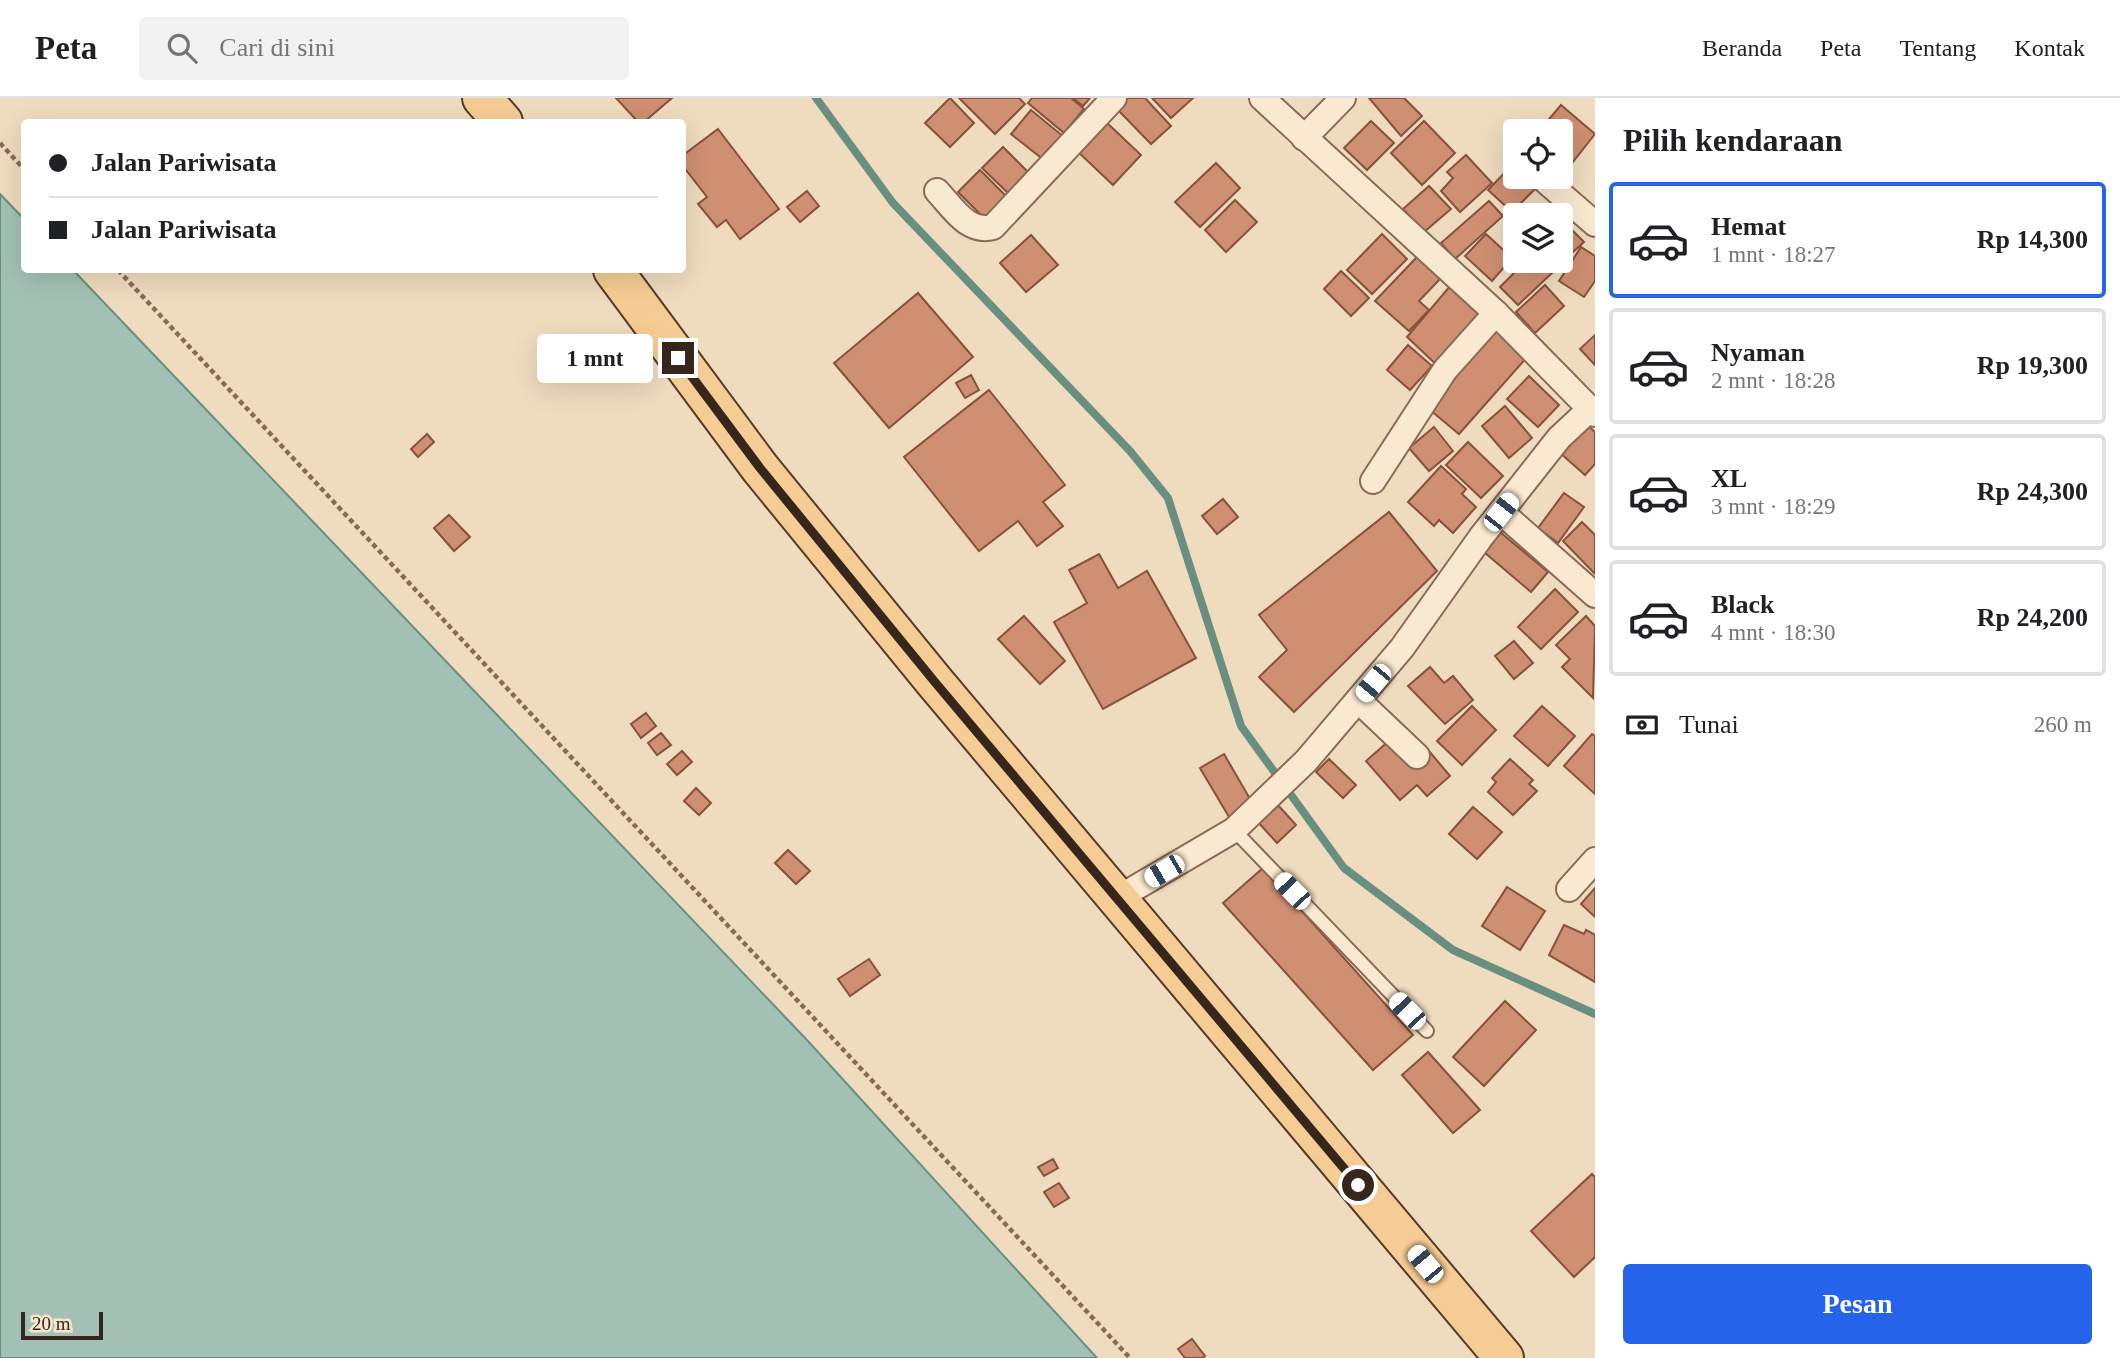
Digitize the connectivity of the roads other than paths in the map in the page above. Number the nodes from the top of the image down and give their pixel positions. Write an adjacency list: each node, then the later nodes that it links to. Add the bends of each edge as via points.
1 (482, 98): 5 (main road)
2 (1114, 98): 8 (street, via 993,227 971,227)
3 (1262, 98): 6 (street)
4 (1343, 98): 6 (street)
5 (500, 119)
6 (1304, 138): 11 (street)
7 (1555, 189): 9 (street)
8 (937, 191)
9 (1595, 224)
10 (615, 273): 21 (main road, via 760,468)
11 (1496, 313): 12 (street); 13 (street, via 1445,370)
12 (1593, 411): 14 (street, via 1559,438)
13 (1373, 481)
14 (1501, 512): 15 (street); 16 (street, via 1402,648)
15 (1595, 595)
16 (1358, 700): 17 (street); 18 (street, via 1306,761)
17 (1417, 756)
18 (1234, 830): 21 (street); 22 (lane)
19 (1595, 860): 20 (street)
20 (1569, 889)
21 (1118, 898): 23 (main road)
22 (1427, 1031)
23 (1504, 1358)

